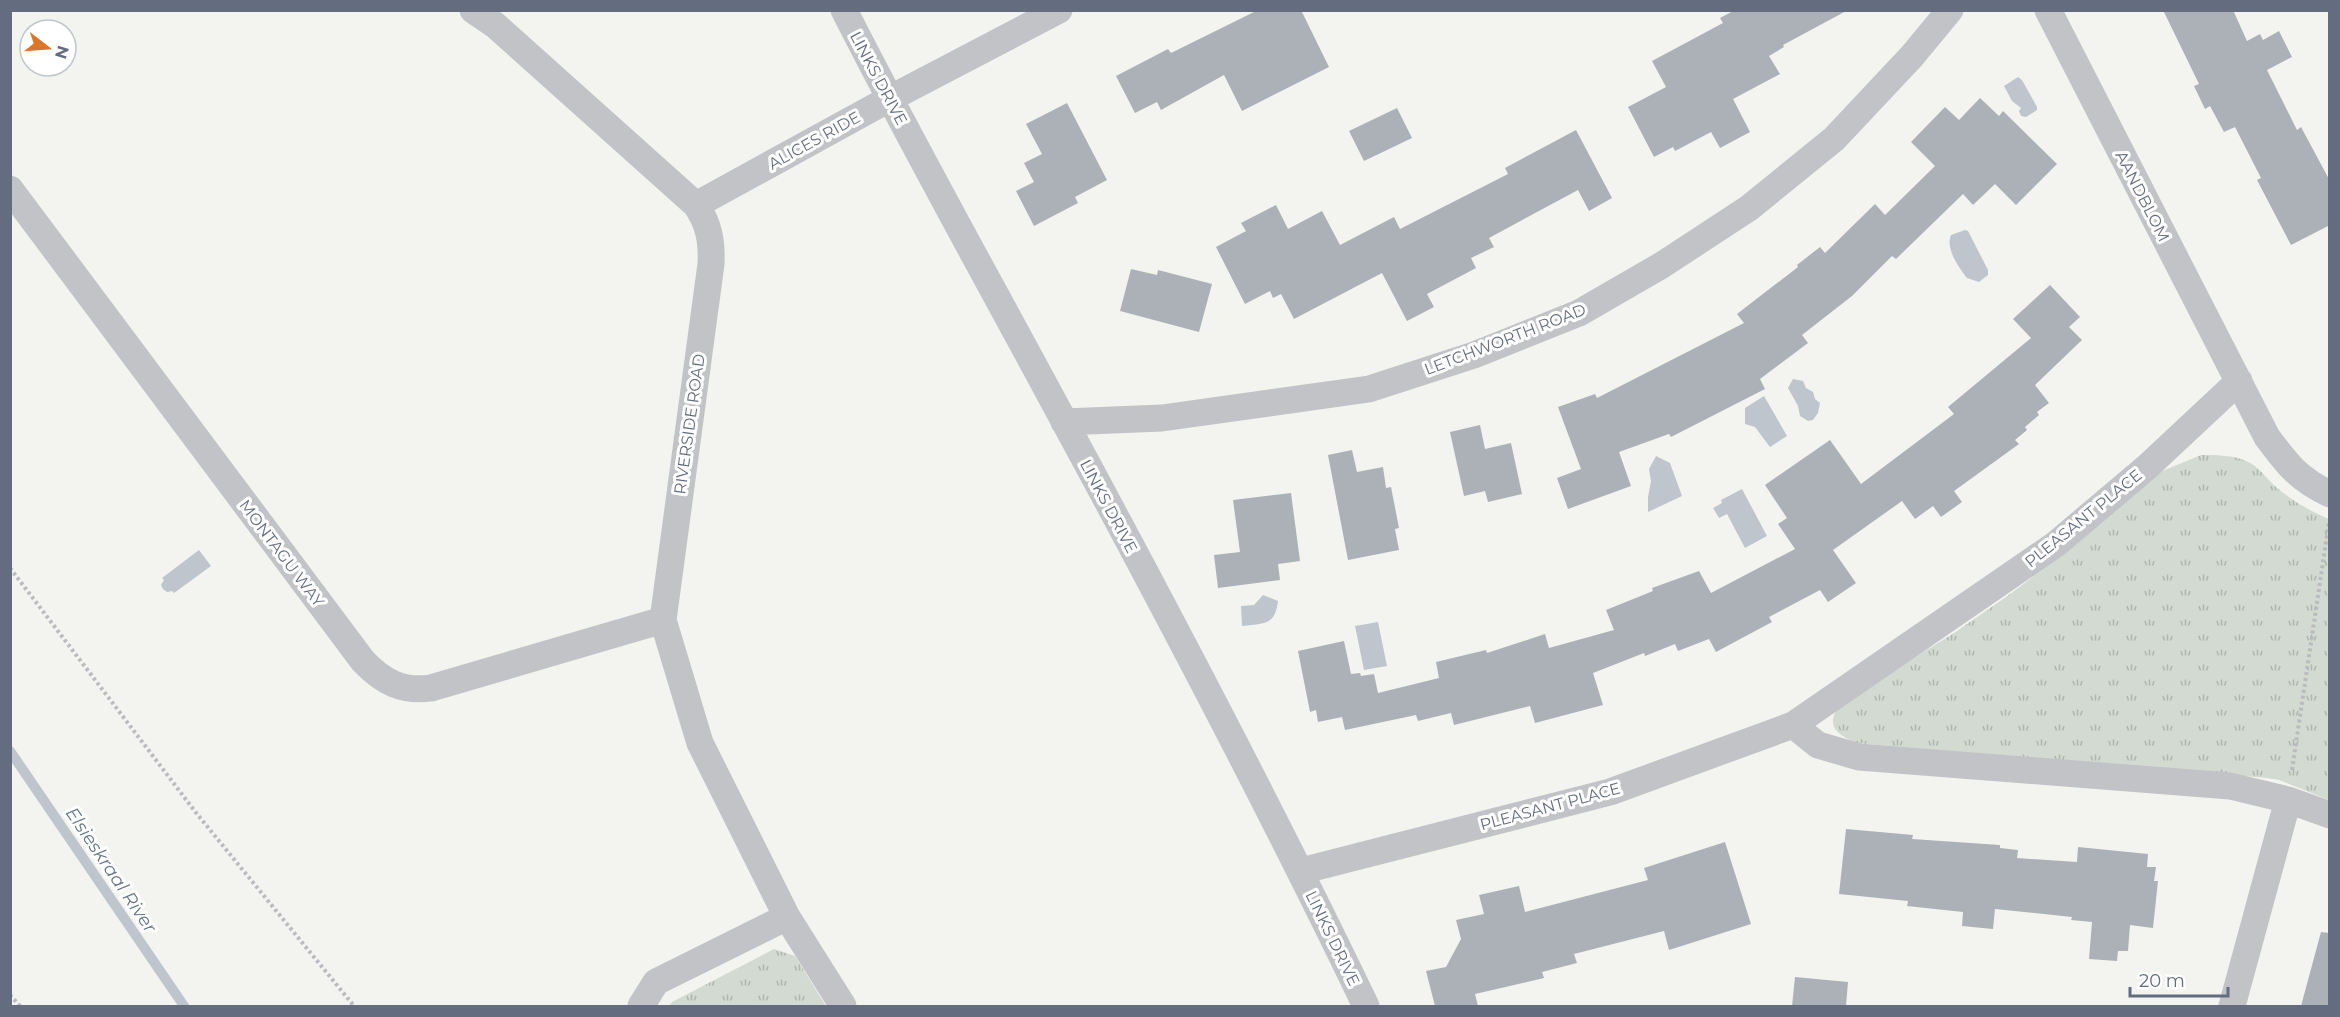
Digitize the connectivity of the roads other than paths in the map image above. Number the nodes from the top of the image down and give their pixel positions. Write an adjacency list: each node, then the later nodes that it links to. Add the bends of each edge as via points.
1 (473, 10): 8 (street, RIVERSIDE ROAD, via 495,25)
2 (844, 10): 6 (street, LINKS DRIVE)
3 (1059, 10): 6 (street, ALICES RIDE)
4 (1950, 10): 10 (street, LETCHWORTH ROAD, via 1834,139 1749,208 1579,313 1474,355 1369,389 1162,418)
5 (2048, 10): 9 (street, AANDBLOM)
6 (889, 99): 8 (street, ALICES RIDE); 10 (street, LINKS DRIVE)
7 (10, 189): 12 (street, MONTAGU WAY, via 363,662 378,676 395,686 431,688)
8 (696, 205): 12 (street, RIVERSIDE ROAD, via 710,232 711,264)
9 (2239, 381): 11 (street, via 2267,437 2289,467 2309,484); 13 (street, PLEASANT PLACE, via 2147,467 2056,544)
10 (1065, 422): 16 (street, LINKS DRIVE)
11 (2330, 494)
12 (663, 620): 17 (street, RIVERSIDE ROAD, via 700,743)
13 (1793, 725): 14 (street, via 1818,745 1859,757 2230,786); 16 (street, PLEASANT PLACE, via 1610,792)
14 (2288, 800): 15 (street); 21 (street)
15 (2330, 815)
16 (1301, 871): 20 (street, LINKS DRIVE)
17 (787, 917): 18 (street, via 657,982); 19 (street, RIVERSIDE ROAD)
18 (641, 1006)
19 (843, 1006)
20 (1366, 1006)
21 (2232, 1006)

